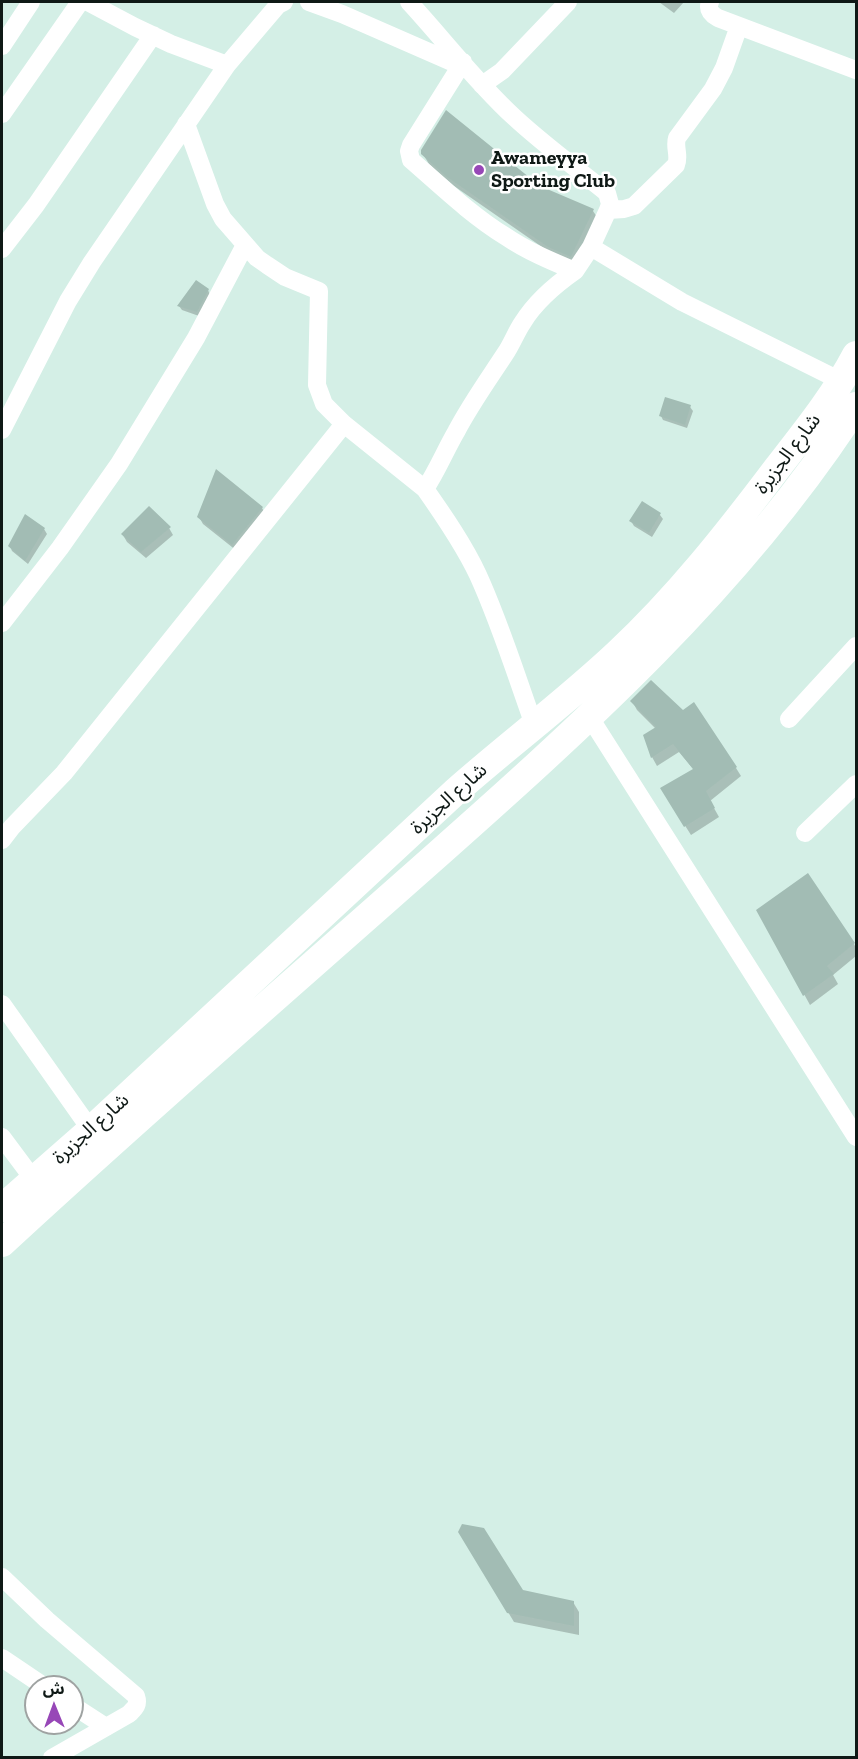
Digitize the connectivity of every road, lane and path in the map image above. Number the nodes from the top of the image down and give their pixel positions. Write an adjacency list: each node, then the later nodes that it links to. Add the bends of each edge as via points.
1 (32, 2): 11 (street)
2 (80, 2): 16 (street)
3 (88, 2): 10 (street)
4 (284, 2): 13 (street)
5 (309, 2): 12 (street)
6 (409, 2): 12 (street)
7 (568, 2): 15 (street, via 502,71)
8 (710, 2): 9 (street, via 711,14)
9 (739, 26): 14 (street); 18 (street, via 713,89 678,138 676,165 634,206)
10 (153, 35): 13 (street); 21 (street)
11 (2, 46)
12 (462, 64): 15 (street); 22 (street, via 411,145 411,160 503,236)
13 (227, 65): 17 (street)
14 (856, 70)
15 (482, 85): 18 (street, via 516,119 607,194)
16 (2, 114)
17 (186, 124): 19 (street, via 215,204); 25 (street, via 68,301)
18 (608, 210): 20 (street)
19 (245, 245): 24 (street, via 267,266 320,294 317,385 324,405); 27 (street, via 196,338 119,464)
20 (591, 247): 22 (street); 23 (street, via 682,302)
21 (2, 249)
22 (576, 271): 26 (street, via 556,284 523,321)
23 (850, 390): 29 (main road, شارع الجزيرة, via 814,467 773,520 639,670); 31 (main road, شارع الجزيرة, via 696,571 619,652)
24 (344, 424): 26 (street); 36 (street, via 64,773)
25 (2, 430)
26 (425, 489): 31 (street, via 477,573)
27 (2, 623)
28 (856, 646): 30 (street)
29 (589, 716): 34 (main road, شارع الجزيرة); 40 (street)
30 (789, 719)
31 (534, 725): 33 (main road, شارع الجزيرة)
32 (856, 784): 35 (street)
33 (455, 792): 34 (main road); 38 (main road, شارع الجزيرة)
34 (480, 817): 38 (main road, شارع الجزيرة)
35 (805, 833)
36 (2, 840)
37 (2, 1004): 38 (street)
38 (98, 1136): 41 (main road, شارع الجزيرة); 43 (main road, شارع الجزيرة)
39 (2, 1137): 41 (street)
40 (856, 1137)
41 (34, 1180): 42 (main road, شارع الجزيرة)
42 (5, 1197)
43 (2, 1243)
44 (2, 1577): 48 (street, via 136,1696 136,1707)
45 (2, 1658): 46 (street)
46 (27, 1675)
47 (84, 1713): 48 (street)
48 (106, 1727): 49 (street)
49 (52, 1758)

